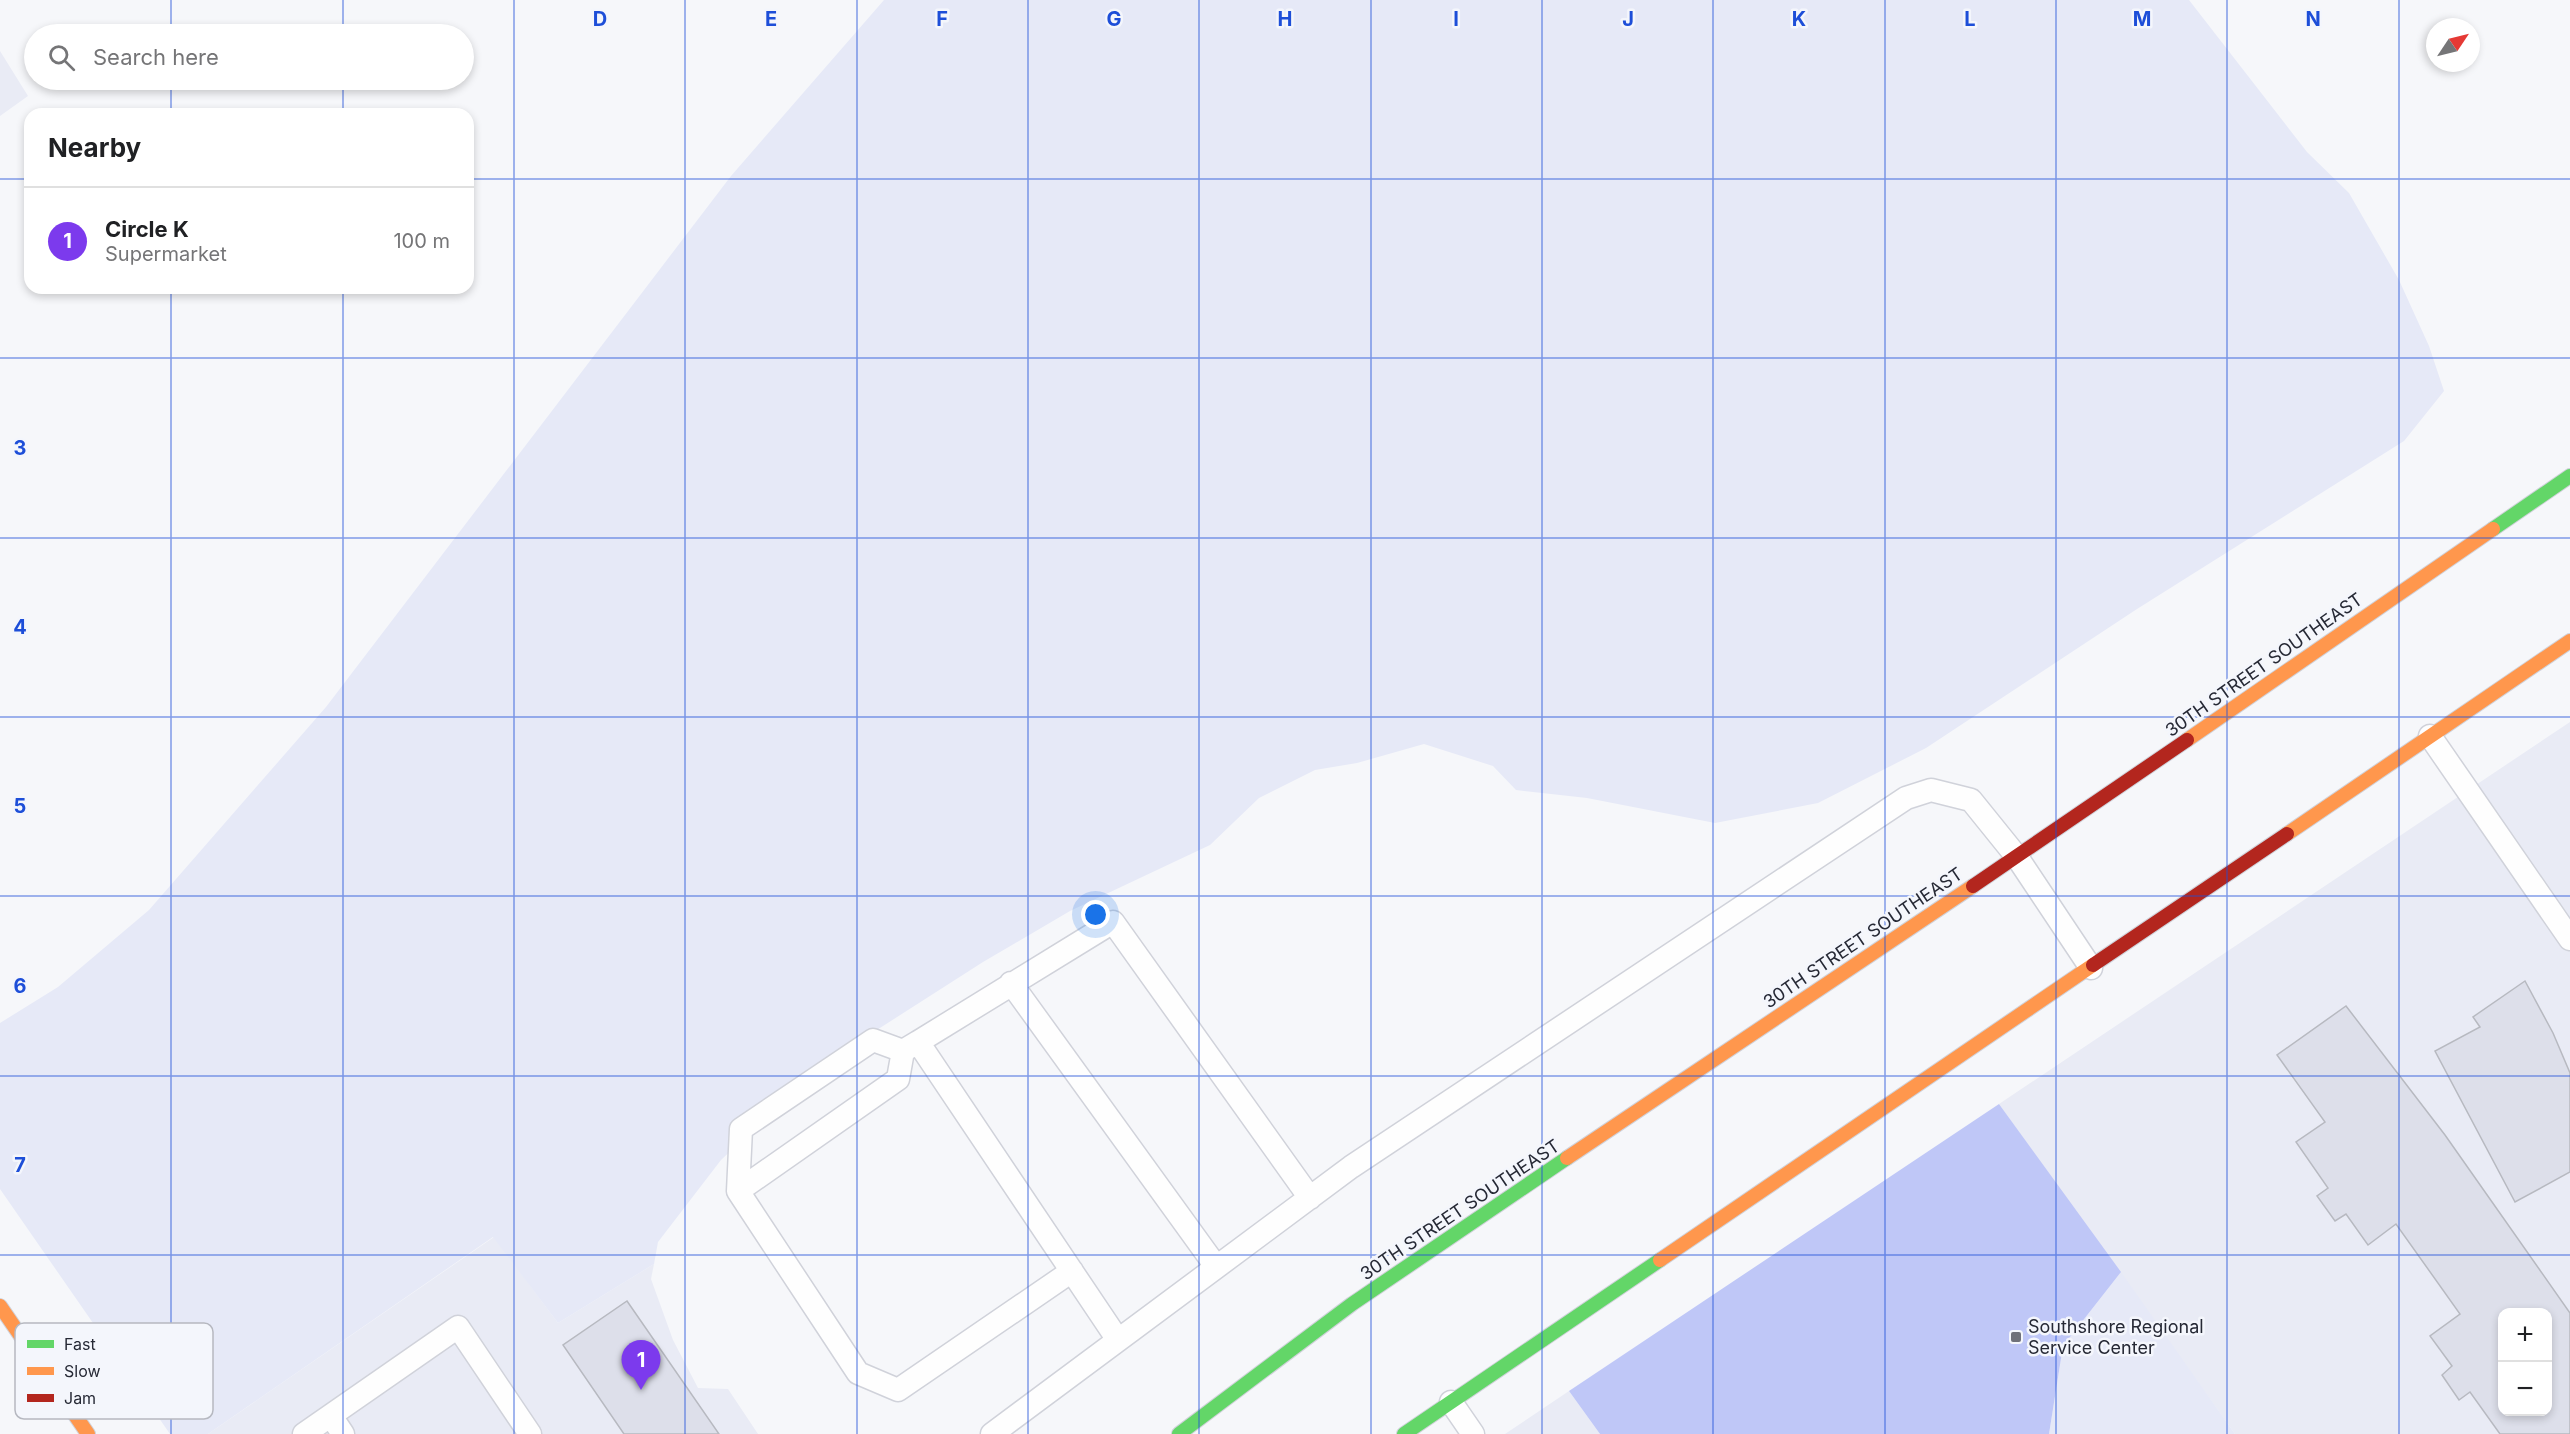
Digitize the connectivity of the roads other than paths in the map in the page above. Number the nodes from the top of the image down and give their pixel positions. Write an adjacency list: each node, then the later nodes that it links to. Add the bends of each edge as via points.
1 (2570, 476): 4 (street, 30TH STREET SOUTHEAST)
2 (2570, 641): 3 (street)
3 (2430, 736): 5 (lane); 6 (street)
4 (2017, 857): 6 (lane); 10 (lane, via 1971,800 1931,790 1906,798); 23 (street, 30TH STREET SOUTHEAST, via 1352,1304)
5 (2570, 939)
6 (2091, 968): 16 (street)
7 (1011, 983): 8 (lane); 10 (lane, via 1113,922); 11 (lane)
8 (911, 1046): 9 (lane, via 898,1079); 9 (lane, via 873,1040 741,1129); 12 (lane)
9 (738, 1191): 12 (lane, via 858,1373 898,1390)
10 (1310, 1198): 11 (lane)
11 (1215, 1266): 15 (lane)
12 (1072, 1270): 15 (lane)
13 (0, 1306): 14 (street)
14 (15, 1328)
15 (1118, 1340): 22 (lane)
16 (1451, 1402): 24 (street); 25 (lane)
17 (78, 1419): 19 (street)
18 (337, 1425): 20 (lane); 21 (lane, via 458,1327)
19 (88, 1434)
20 (304, 1434)
21 (530, 1434)
22 (992, 1434)
23 (1179, 1434)
24 (1404, 1434)
25 (1473, 1434)

